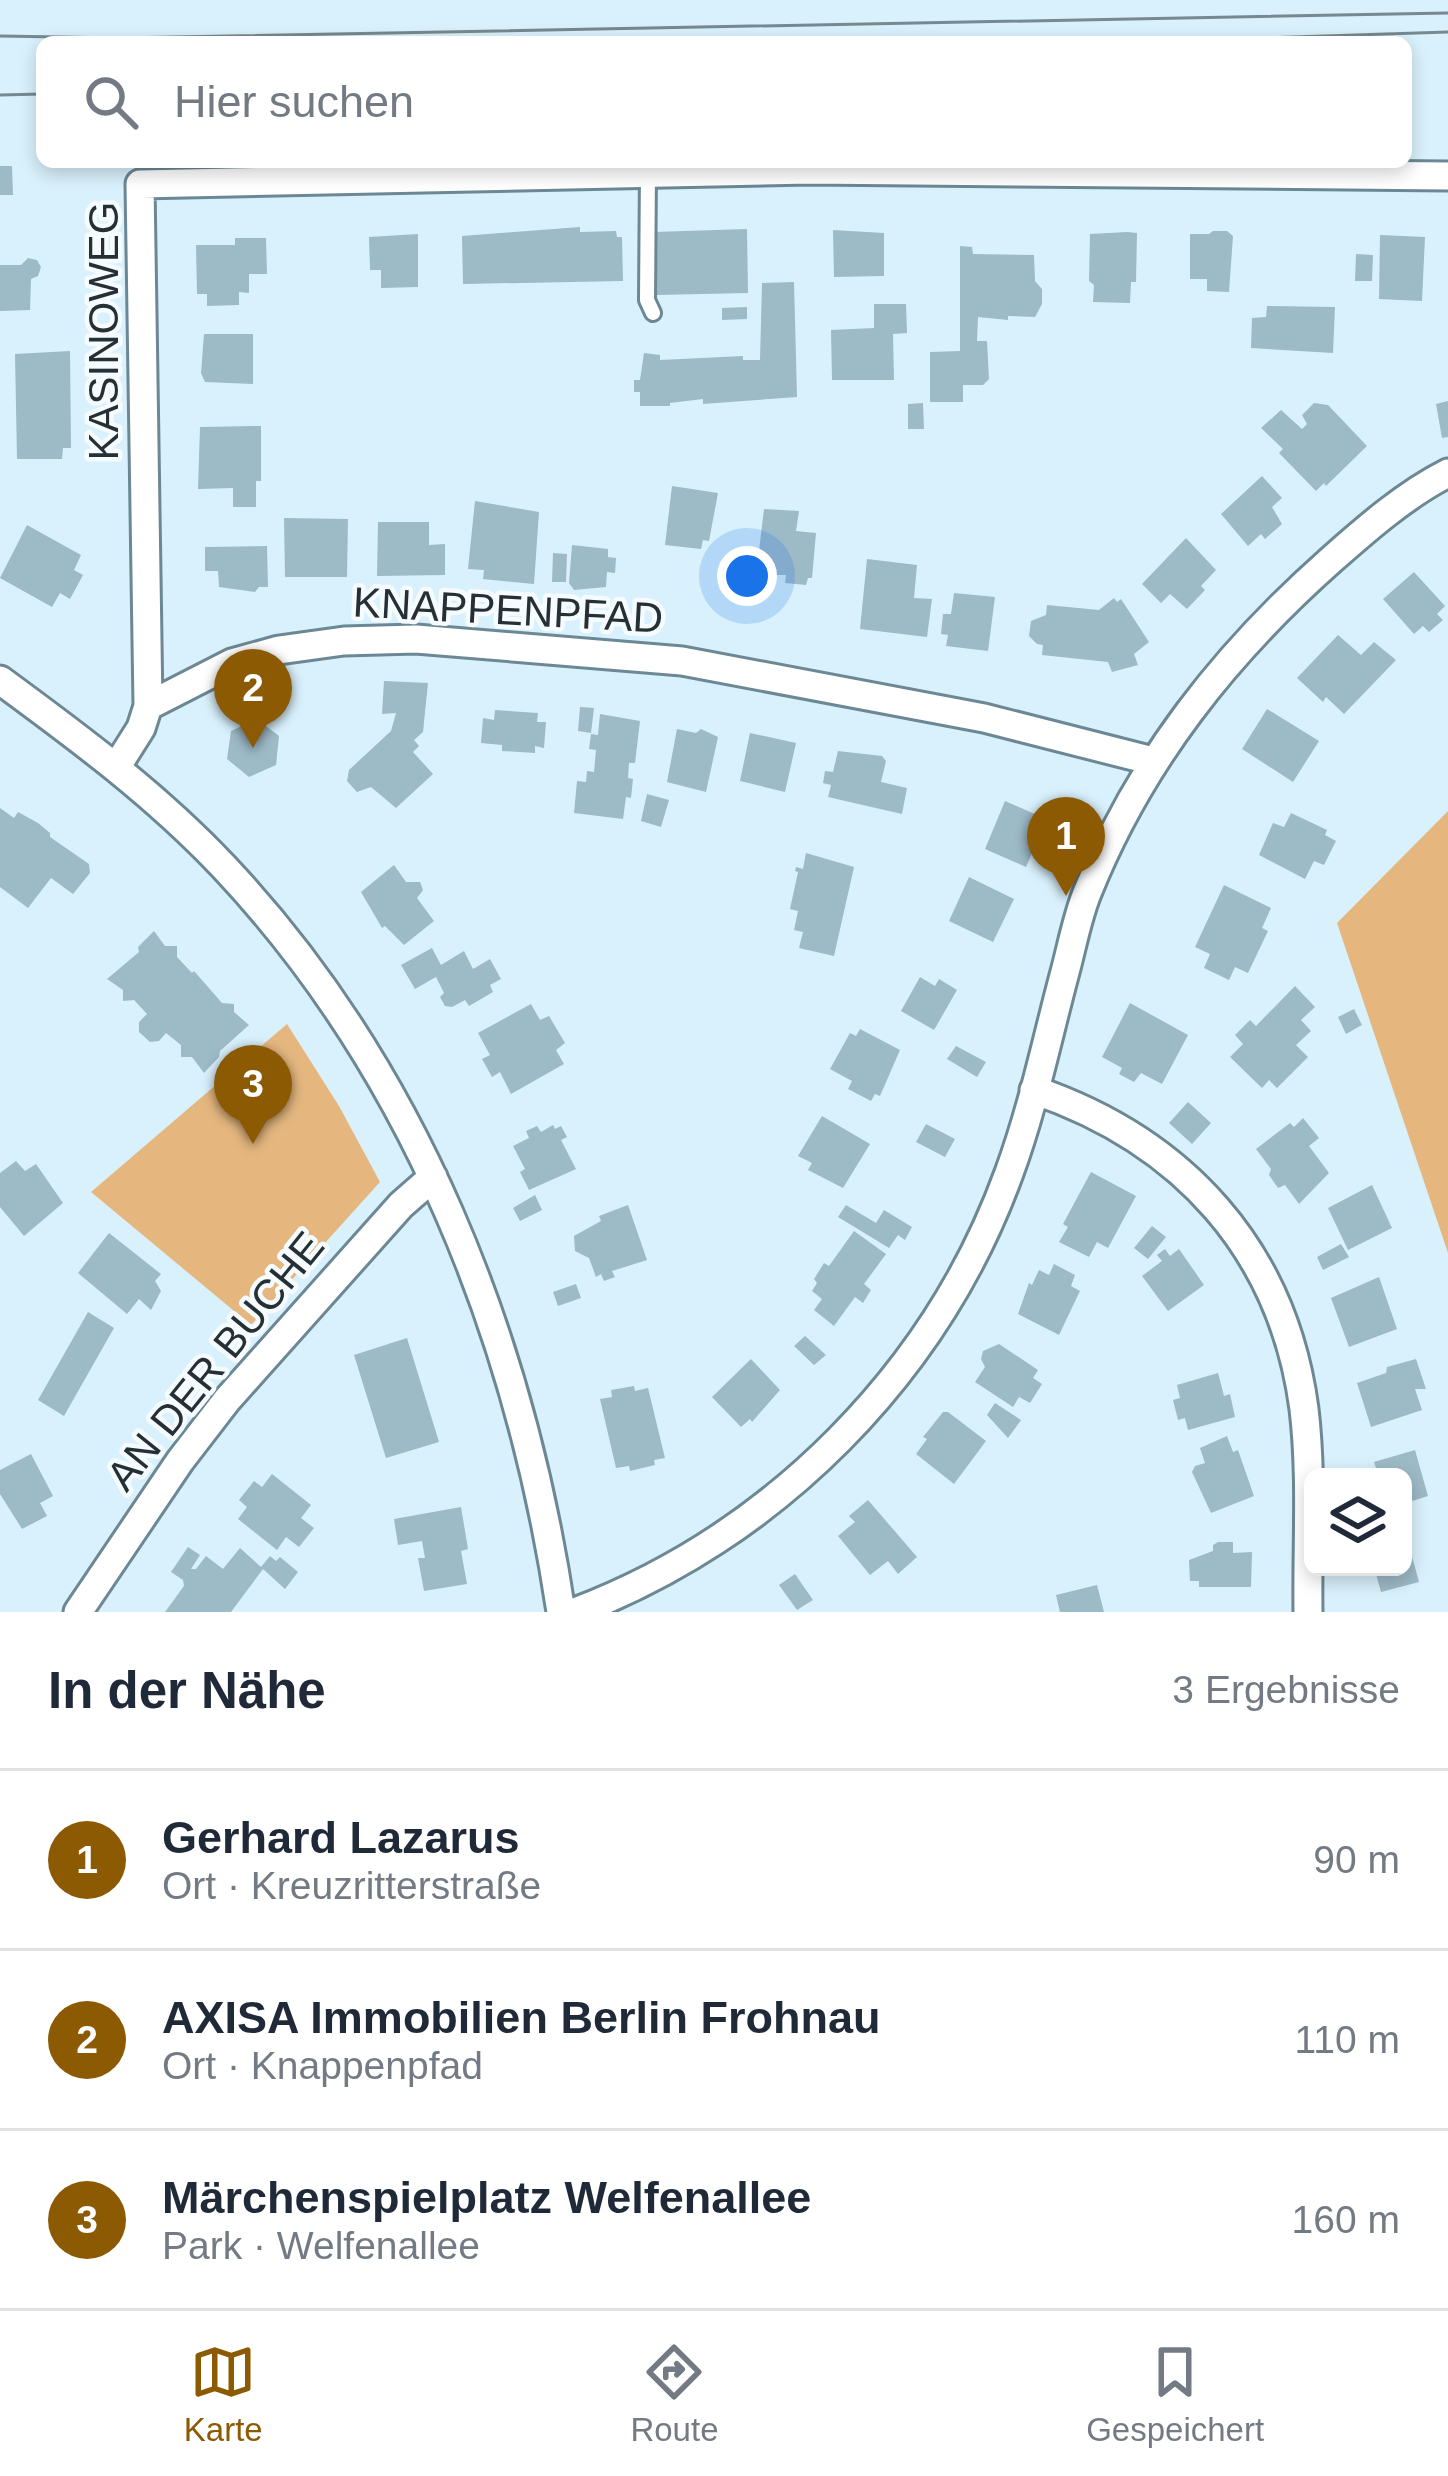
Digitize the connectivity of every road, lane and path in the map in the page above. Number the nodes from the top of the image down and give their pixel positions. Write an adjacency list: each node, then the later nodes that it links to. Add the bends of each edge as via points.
1 (648, 171): 2 (street, KASINOWEG); 3 (lane); 6 (street, KASINOWEG, via 140,184)
2 (1448, 176)
3 (653, 313)
4 (1448, 473): 7 (street, via 1358,536 1268,615)
5 (0, 680): 8 (street)
6 (148, 706): 7 (street, KNAPPENPFAD, via 232,663 279,650 416,639 682,661 984,718); 8 (street, KASINOWEG)
7 (1153, 760): 9 (street, via 1085,896)
8 (117, 766): 10 (street, via 224,868 344,1017)
9 (1034, 1090): 13 (street, via 969,1264 896,1375 836,1444 690,1559); 14 (street, via 1157,1151 1202,1191 1262,1270 1304,1408)
10 (433, 1177): 11 (street, AN DER BUCHE, via 227,1400); 12 (street, via 508,1371 548,1524)
11 (78, 1612)
12 (561, 1612)
13 (575, 1612)
14 (1308, 1612)

